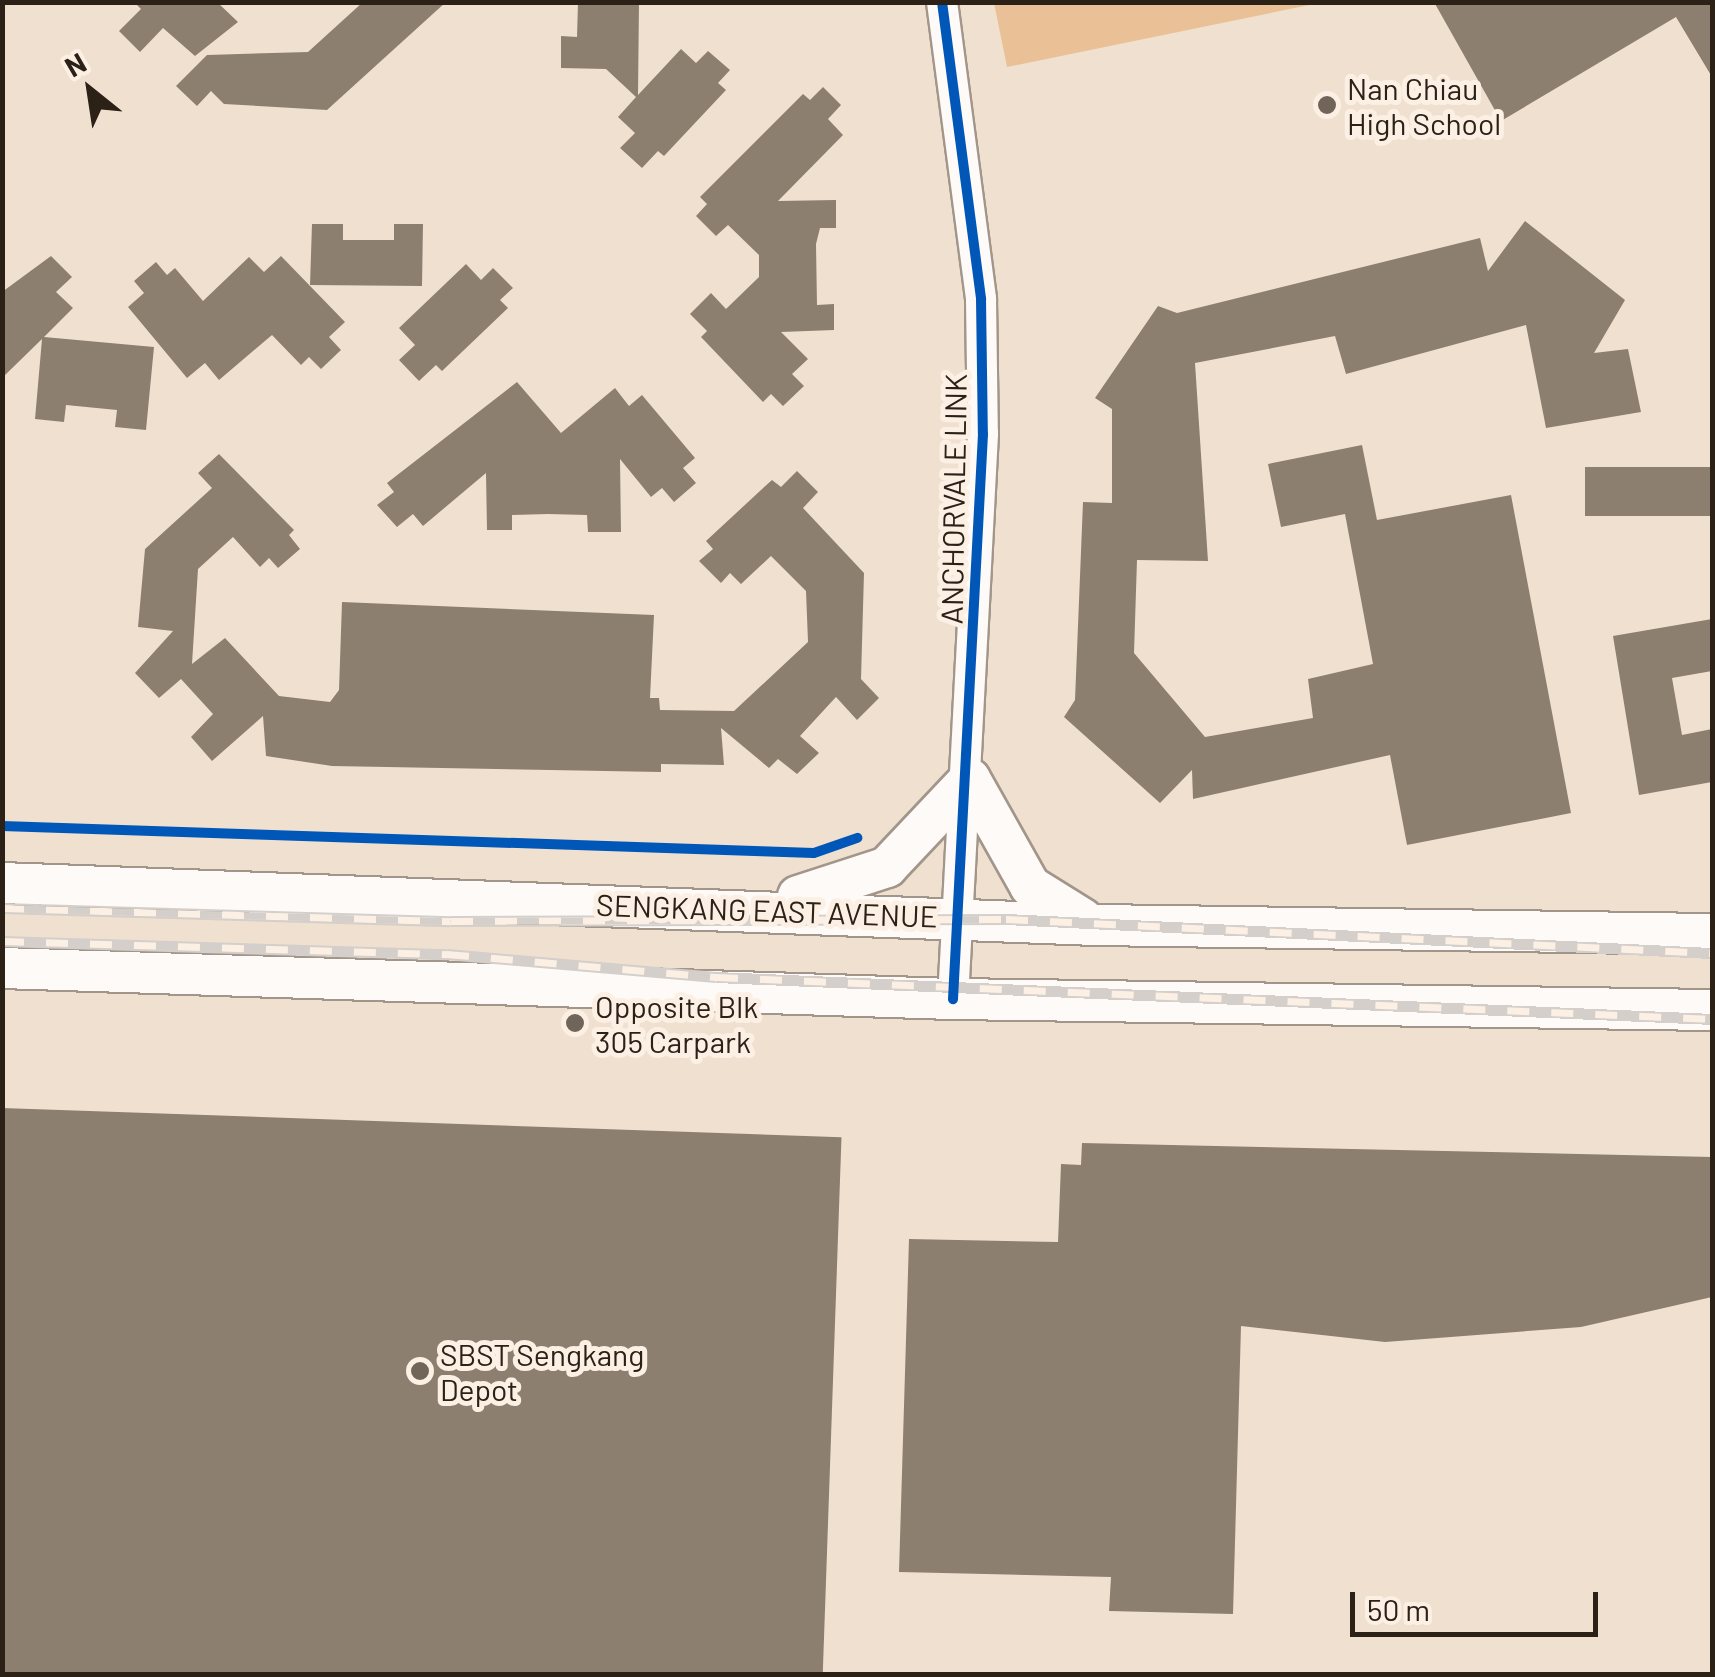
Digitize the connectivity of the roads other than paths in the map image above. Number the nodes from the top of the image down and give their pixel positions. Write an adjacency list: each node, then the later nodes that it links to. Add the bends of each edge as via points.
1 (942, 2): 2 (street, ANCHORVALE LINK, via 981,299)
2 (970, 779): 4 (main road, via 887,867); 5 (street, ANCHORVALE LINK); 6 (main road, via 1030,886)
3 (2, 883): 4 (main road, SENGKANG EAST AVENUE)
4 (747, 909): 5 (main road, SENGKANG EAST AVENUE)
5 (959, 917): 6 (main road, SENGKANG EAST AVENUE); 9 (street, ANCHORVALE LINK)
6 (1096, 925): 7 (main road, SENGKANG EAST AVENUE)
7 (1712, 934)
8 (2, 968): 9 (main road)
9 (952, 999): 10 (main road)
10 (1712, 1010)

